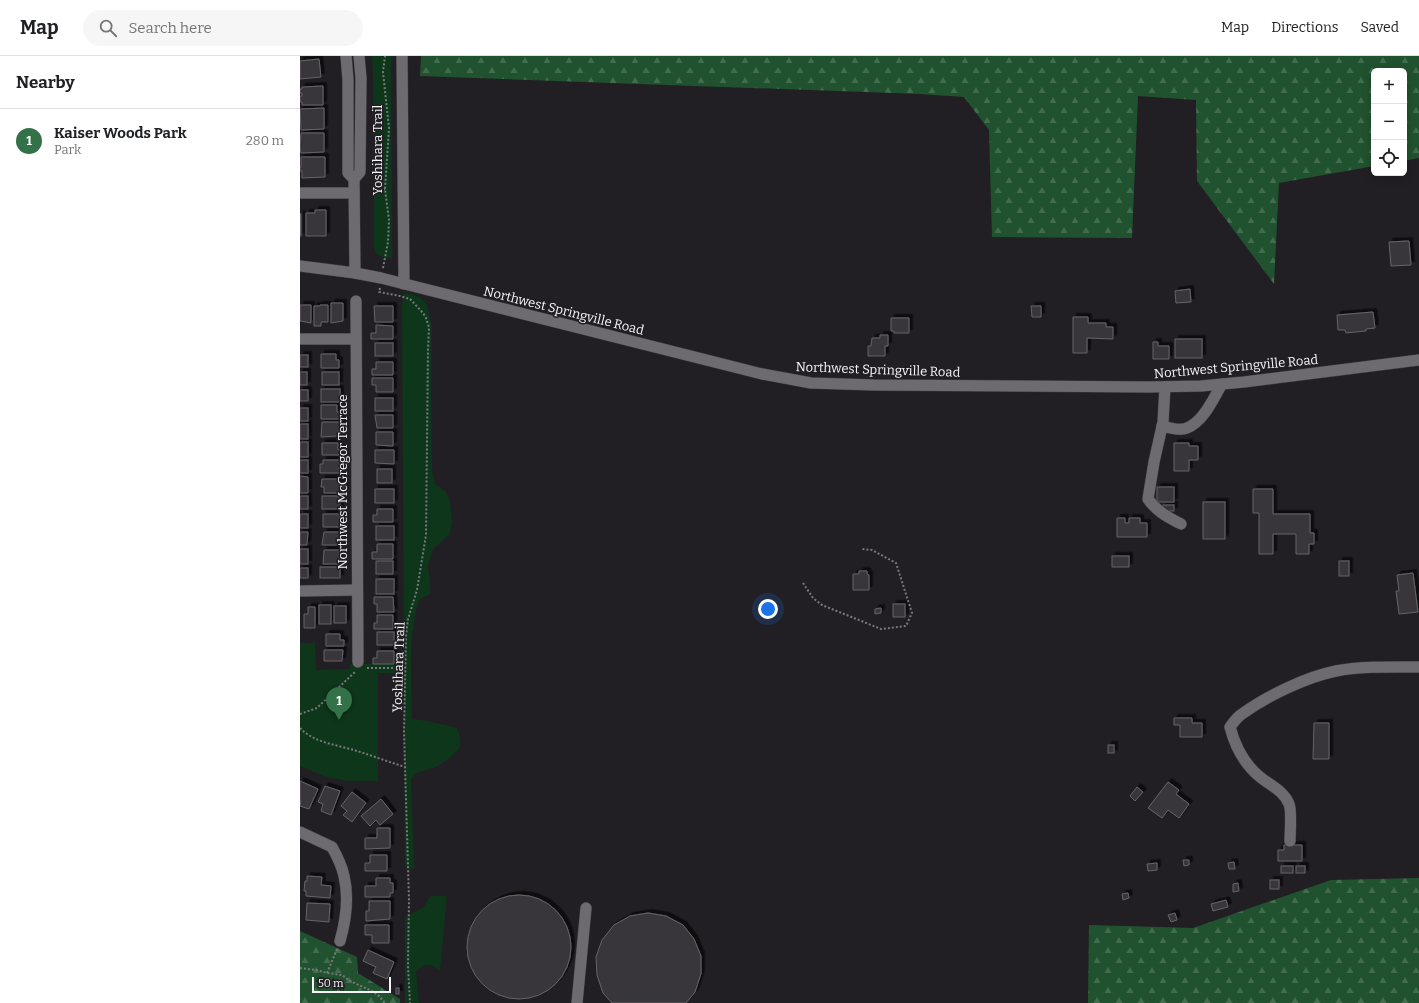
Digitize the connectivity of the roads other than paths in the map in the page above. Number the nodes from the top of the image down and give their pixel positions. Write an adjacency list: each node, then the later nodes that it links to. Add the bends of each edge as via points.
1 (346, 56): 4 (street, via 348,173)
2 (359, 56): 4 (street, via 360,172)
3 (402, 56): 9 (street)
4 (354, 179): 6 (street)
5 (300, 193): 6 (street)
6 (354, 193): 8 (street)
7 (300, 266): 8 (street, Northwest Springville Road)
8 (355, 273): 9 (street, Northwest Springville Road)
9 (404, 284): 15 (street, Northwest Springville Road, via 797,381 874,385)
10 (356, 301): 11 (street, Northwest McGregor Terrace)
11 (355, 338): 12 (street); 19 (street, Northwest McGregor Terrace)
12 (300, 339)
13 (1419, 360): 14 (street, Northwest Springville Road)
14 (1222, 384): 15 (street, Northwest Springville Road); 16 (street, via 1203,415 1195,423 1186,429)
15 (1164, 387): 16 (street)
16 (1162, 426): 17 (street, via 1148,500 1154,508)
17 (1181, 524)
18 (300, 590): 19 (street)
19 (357, 590): 20 (street, Northwest McGregor Terrace)
20 (360, 667)
21 (1419, 667): 23 (street, via 1366,668 1314,677 1270,696 1240,715 1230,727 1234,742 1244,760 1259,776 1286,797 1290,805)
22 (300, 832): 25 (street, via 332,847 344,876 345,923)
23 (1290, 841)
24 (586, 908): 26 (street)
25 (340, 941)
26 (577, 1003)

